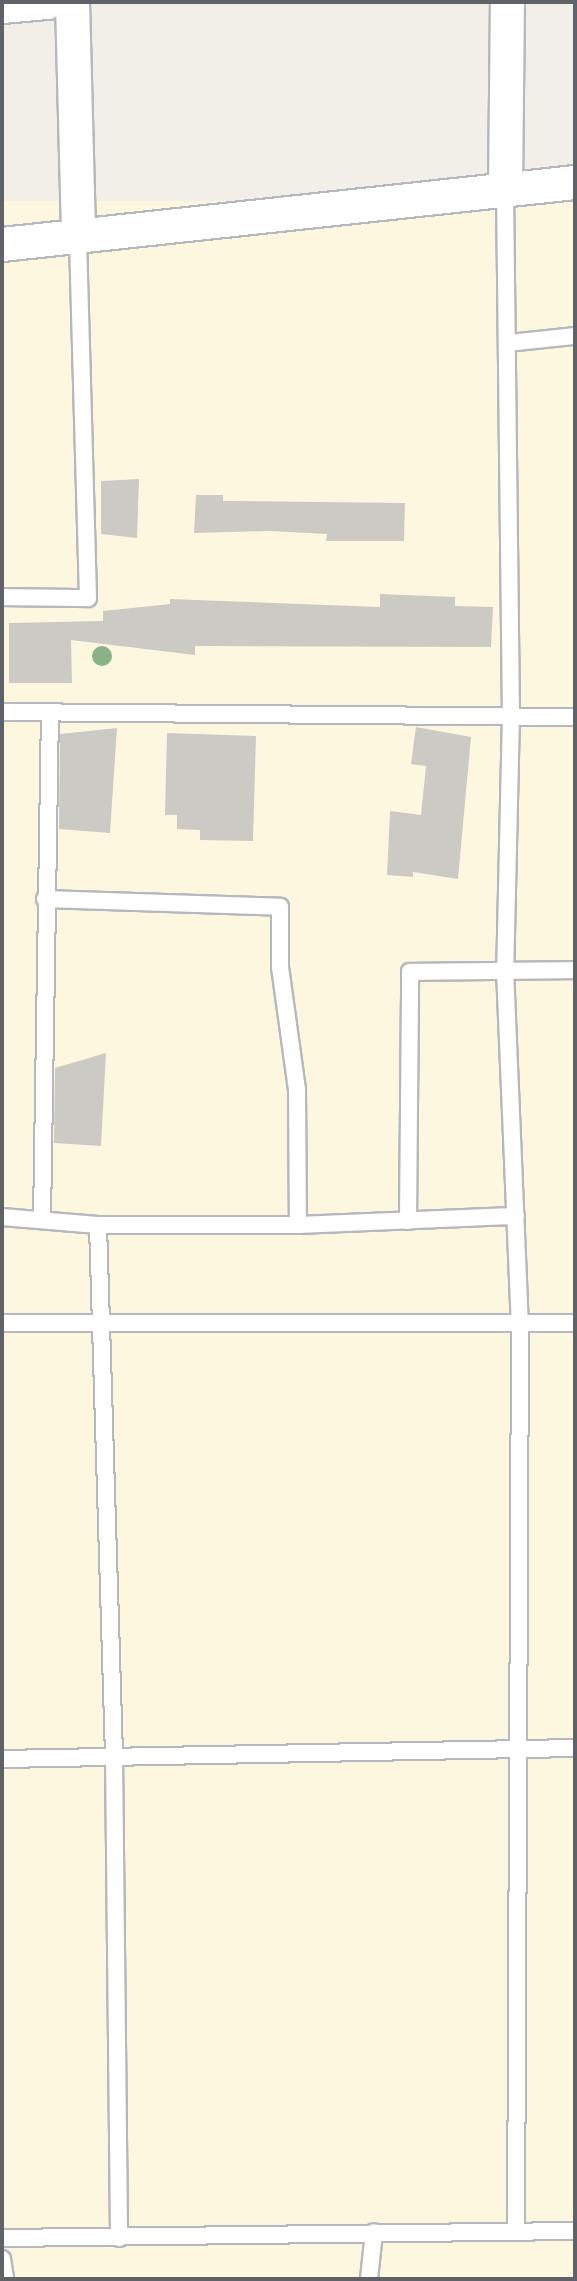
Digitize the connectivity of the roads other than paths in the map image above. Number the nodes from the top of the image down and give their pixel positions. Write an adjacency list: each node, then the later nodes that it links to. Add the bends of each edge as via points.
1 (47, 2): 4 (street)
2 (72, 2): 7 (street)
3 (507, 2): 6 (street)
4 (2, 6)
5 (575, 182): 6 (street)
6 (505, 188): 7 (street); 10 (lane)
7 (78, 235): 8 (street); 11 (lane, via 88,598)
8 (2, 244)
9 (575, 336): 10 (lane)
10 (508, 343): 14 (lane)
11 (2, 597)
12 (2, 712): 13 (lane)
13 (50, 713): 14 (lane); 16 (lane)
14 (511, 714): 15 (lane); 17 (lane)
15 (575, 717)
16 (45, 899): 21 (lane); 24 (lane, via 280,907 280,967 296,1089)
17 (505, 970): 18 (lane); 19 (lane); 22 (lane, via 410,972)
18 (575, 970)
19 (516, 1216): 22 (lane); 27 (lane)
20 (2, 1217): 21 (lane)
21 (42, 1220): 23 (lane)
22 (408, 1221): 24 (lane)
23 (98, 1225): 24 (lane); 28 (lane)
24 (298, 1225)
25 (575, 1322): 27 (lane)
26 (2, 1323): 28 (lane)
27 (520, 1324): 28 (lane); 30 (lane)
28 (102, 1325): 31 (lane)
29 (575, 1748): 30 (lane)
30 (518, 1751): 31 (lane); 33 (lane)
31 (114, 1755): 32 (lane); 37 (lane)
32 (2, 1759)
33 (516, 2231): 34 (lane); 35 (lane)
34 (575, 2231)
35 (374, 2232): 37 (lane); 40 (lane)
36 (2, 2238): 37 (lane)
37 (119, 2238)
38 (2, 2259): 39 (lane)
39 (5, 2279)
40 (369, 2279)

